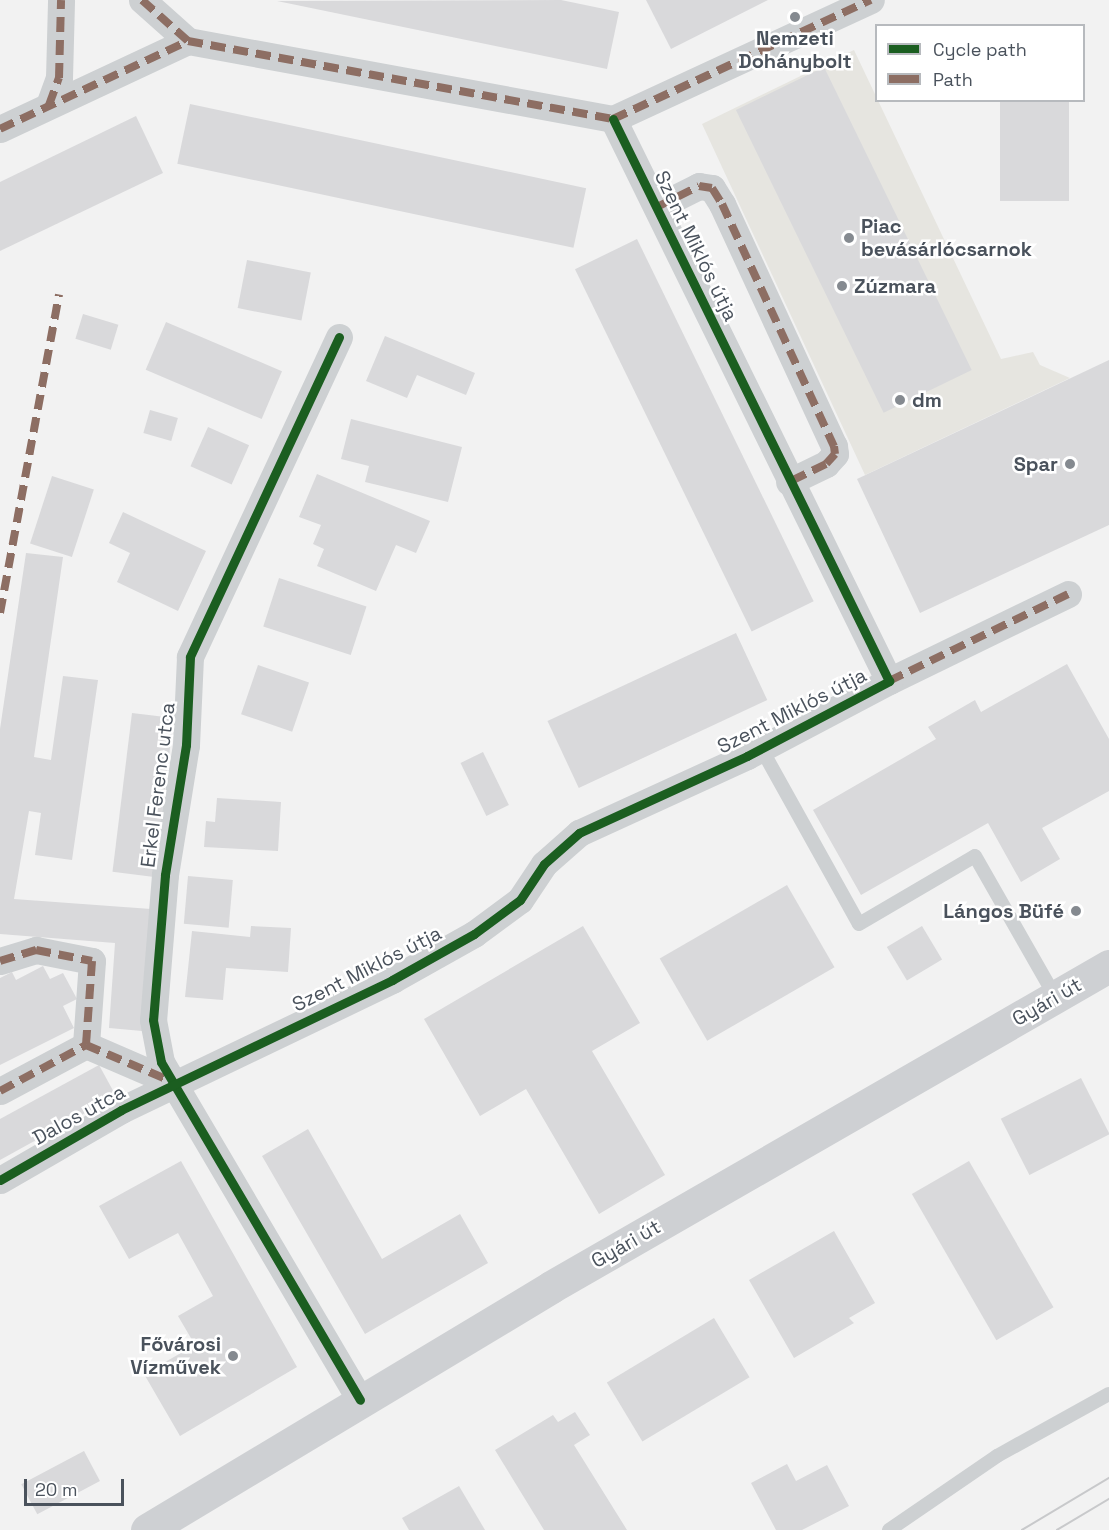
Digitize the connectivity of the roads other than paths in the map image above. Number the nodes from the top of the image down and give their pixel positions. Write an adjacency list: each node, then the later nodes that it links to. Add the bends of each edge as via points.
1 (61, 0): 5 (street, via 59,78)
2 (142, 0): 4 (street)
3 (871, 0): 6 (street)
4 (188, 41): 5 (street); 6 (street)
5 (49, 105): 7 (street)
6 (613, 119): 8 (street, Szent Miklós útja)
7 (0, 129)
8 (657, 207): 10 (street, Szent Miklós útja); 10 (street, Szent Miklós útja, via 699,186 712,188 727,214 834,447 835,454 826,464)
9 (339, 337): 18 (street, Erkel Ferenc utca, via 190,657 186,745 165,875 153,1020 161,1062)
10 (789, 482): 12 (street, Szent Miklós útja)
11 (1068, 594): 12 (street)
12 (889, 681): 13 (street, Szent Miklós útja)
13 (761, 748): 16 (lane, via 858,924 975,856); 18 (street, Szent Miklós útja, via 579,833 544,864 520,900 474,934 392,980)
14 (0, 962): 17 (street, via 36,950 92,961)
15 (1109, 966): 16 (street, Gyári út)
16 (1055, 996): 22 (street, Gyári út)
17 (86, 1045): 18 (street); 19 (street)
18 (176, 1084): 20 (street, Dalos utca, via 121,1110); 22 (street, Erkel Ferenc utca)
19 (0, 1091)
20 (0, 1180)
21 (1109, 1394): 24 (lane, via 997,1456)
22 (360, 1400): 23 (street, Gyári út)
23 (147, 1530)
24 (889, 1530)

